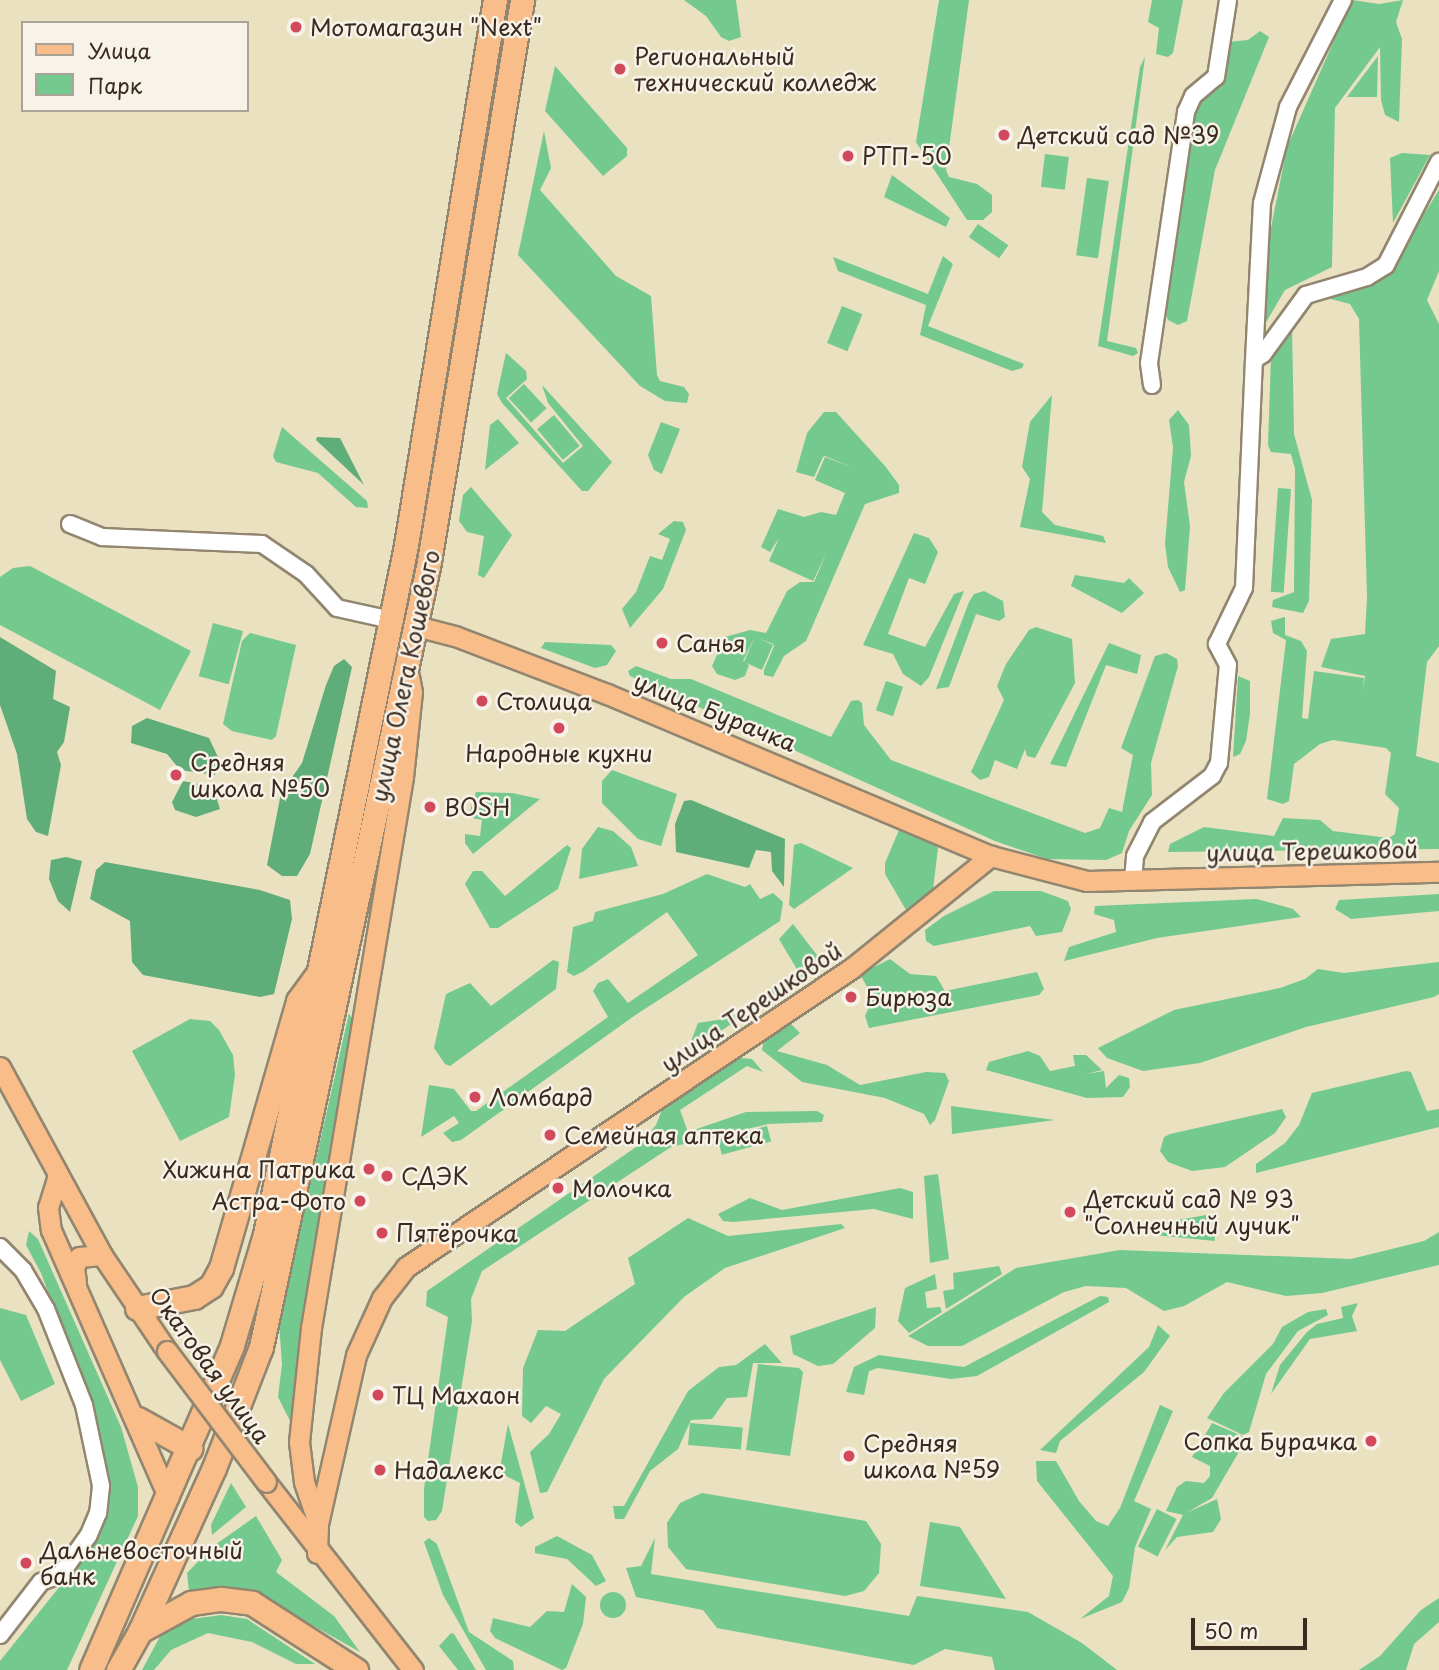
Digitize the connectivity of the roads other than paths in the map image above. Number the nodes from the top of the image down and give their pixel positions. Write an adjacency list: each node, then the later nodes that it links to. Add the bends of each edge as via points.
1 (495, 0): 9 (highway, улица Олега Кошевого, via 437,372)
2 (522, 0): 10 (highway, улица Олега Кошевого)
3 (1228, 0): 7 (street, via 1216,77 1194,96 1186,112 1149,363)
4 (1343, 0): 6 (street, via 1288,107 1262,203)
5 (1439, 162): 6 (street, via 1386,265 1367,277 1306,295)
6 (1254, 360): 14 (street, via 1244,588 1217,644 1228,665 1219,763 1212,776 1152,822 1135,856)
7 (1152, 385)
8 (69, 524): 9 (street, via 102,537 262,544 306,574 337,608)
9 (391, 620): 15 (highway, улица Олега Кошевого)
10 (416, 626): 11 (highway, улица Олега Кошевого); 12 (main road, улица Бурачка, via 455,636 607,694)
11 (407, 667): 25 (main road, via 412,692 403,776 310,1341 299,1442 304,1482); 27 (highway, улица Олега Кошевого, via 261,1347 214,1468)
12 (991, 856): 14 (main road, улица Терешковой, via 1087,881); 25 (main road, улица Терешковой, via 865,958 422,1254 393,1281 356,1355)
13 (1439, 873): 14 (main road, улица Терешковой)
14 (1133, 880)
15 (321, 973): 21 (highway, via 305,986 298,1001 221,1268 211,1286 194,1297); 23 (highway, улица Олега Кошевого, via 265,1234 232,1345)
16 (2, 1074): 17 (main road, Окатовая улица)
17 (58, 1175): 19 (main road, Окатовая улица); 20 (main road, via 50,1190 49,1218)
18 (0, 1247): 28 (street, via 23,1270 46,1309 84,1405 101,1486 99,1513 88,1536 60,1574 41,1582)
19 (102, 1255): 20 (main road, via 91,1253 78,1259); 21 (main road, Окатовая улица)
20 (77, 1290): 22 (main road)
21 (137, 1308): 26 (main road, Окатовая улица, bridge)
22 (138, 1419): 23 (highway); 24 (main road)
23 (190, 1448): 24 (highway, улица Олега Кошевого)
24 (168, 1497): 29 (highway, улица Олега Кошевого)
25 (318, 1524): 26 (main road, улица Терешковой)
26 (317, 1553): 32 (main road, Окатовая улица)
27 (140, 1631): 30 (highway, улица Олега Кошевого); 31 (highway, via 191,1603 221,1599 252,1603)
28 (0, 1635)
29 (91, 1670)
30 (118, 1670)
31 (356, 1670)
32 (413, 1670)

